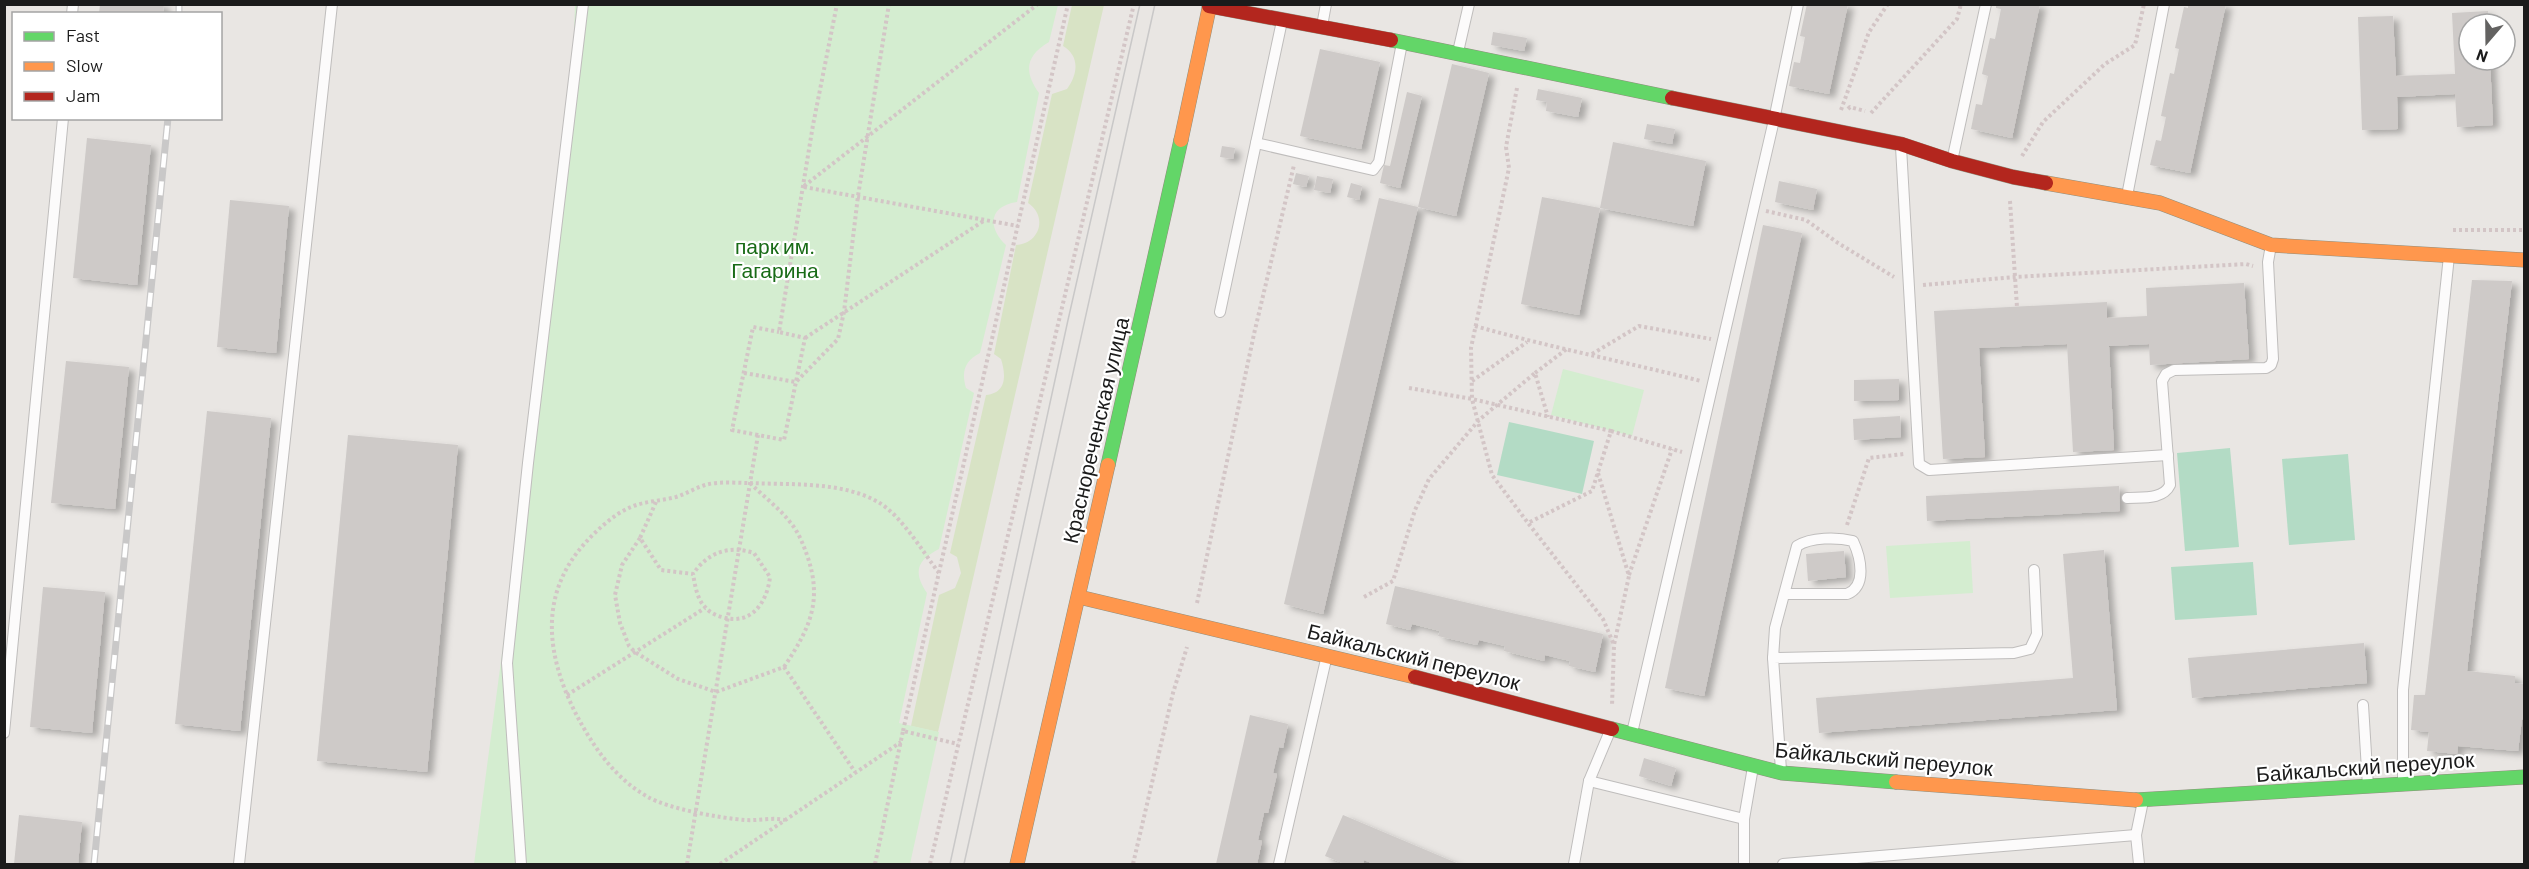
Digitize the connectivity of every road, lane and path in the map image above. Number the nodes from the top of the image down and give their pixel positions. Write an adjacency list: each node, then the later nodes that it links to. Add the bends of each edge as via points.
1 (332, 4): 118 (lane)
2 (584, 4): 119 (lane, via 507,663)
3 (837, 4): 32 (path)
4 (889, 4): 26 (path)
5 (1038, 4): 26 (path)
6 (1068, 4): 38 (path)
7 (1134, 4): 105 (path)
8 (1326, 4): 18 (lane)
9 (1469, 4): 20 (lane)
10 (1798, 4): 25 (lane)
11 (1888, 4): 22 (path, via 1869,32)
12 (1960, 4): 23 (path, via 1957,19)
13 (1986, 4): 30 (lane)
14 (2144, 4): 31 (path, via 2135,45 2105,64 2043,122)
15 (2164, 4): 35 (lane)
16 (1210, 5): 17 (street); 86 (street, Краснореченская улица)
17 (1282, 18): 18 (street); 27 (lane)
18 (1322, 26): 19 (street)
19 (1402, 42): 20 (street); 29 (lane, via 1379,162 1373,170)
20 (1458, 52): 21 (street)
21 (1522, 66): 25 (street); 50 (path, via 1506,147 1509,168)
22 (1841, 111)
23 (1871, 112)
24 (63, 120): 102 (lane)
25 (1774, 120): 28 (street); 36 (lane)
26 (869, 135): 32 (path); 34 (path)
27 (1256, 143): 29 (lane); 49 (lane)
28 (1901, 144): 30 (street); 46 (lane)
29 (1297, 153): 89 (path)
30 (1952, 161): 35 (street, via 2013,177)
31 (2016, 164)
32 (803, 187): 34 (path); 51 (path)
33 (2009, 191): 45 (path)
34 (858, 196): 37 (path); 48 (path)
35 (2127, 197): 41 (street, via 2160,203)
36 (1753, 208): 46 (path, via 1806,220); 54 (lane)
37 (986, 220): 38 (path); 48 (path)
38 (1018, 226): 82 (path)
39 (2442, 230): 40 (path)
40 (2524, 230)
41 (2271, 244): 42 (street); 44 (lane)
42 (2449, 256): 43 (street); 111 (lane, via 2403,690)
43 (2524, 260)
44 (2268, 271): 45 (path, via 2246,264); 72 (lane, via 2271,365 2174,370 2166,374 2162,381)
45 (2015, 277): 46 (path); 47 (path)
46 (1909, 286): 70 (lane)
47 (2017, 307)
48 (844, 312): 52 (path); 60 (path, via 838,339)
49 (1220, 312)
50 (1475, 326): 53 (path); 59 (path)
51 (779, 332): 52 (path); 57 (path, via 753,327)
52 (805, 338): 60 (path)
53 (1528, 341): 55 (path); 59 (path)
54 (1722, 342): 56 (path, via 1639,326); 61 (lane)
55 (1568, 348): 56 (path); 58 (path)
56 (1591, 354): 61 (path)
57 (744, 373): 60 (path); 68 (path, via 732,430)
58 (1535, 373): 64 (path); 65 (path)
59 (1472, 381): 63 (path)
60 (796, 382): 68 (path, via 784,440)
61 (1713, 384): 71 (lane)
62 (1409, 388): 63 (path)
63 (1472, 399): 64 (path); 66 (path)
64 (1498, 406): 65 (path); 66 (path)
65 (1548, 417): 67 (path)
66 (1479, 420): 77 (path, via 1492,475); 87 (path, via 1430,479 1415,510 1393,581)
67 (1611, 432): 69 (path); 73 (path)
68 (758, 435): 74 (path)
69 (1672, 449): 71 (path); 84 (path)
70 (1917, 452): 72 (lane, via 1919,464 1929,470); 79 (path, via 1869,458)
71 (1696, 455): 103 (lane)
72 (2168, 455): 75 (lane, via 2167,492)
73 (1598, 472): 77 (path, via 1592,491); 84 (path)
74 (750, 483): 76 (path, via 706,485); 80 (path); 82 (path, via 815,486 848,491 879,502); 96 (path, via 791,522 816,588 806,628)
75 (2127, 498)
76 (656, 501): 78 (path); 98 (path, via 631,507 598,529 573,556 557,587 552,643)
77 (1528, 523): 91 (path, via 1603,619)
78 (640, 538): 83 (path, via 661,570); 93 (path, via 622,565 615,595 620,623)
79 (1844, 539): 85 (lane, via 1805,541 1797,546); 85 (lane, via 1853,541 1858,551 1861,581 1855,590 1846,594)
80 (739, 549): 83 (path, via 702,560); 90 (path); 90 (path, via 754,554 770,577 769,586 756,612 742,620)
81 (2034, 570): 95 (lane, via 2037,634 2030,649 2014,653)
82 (939, 573): 101 (path)
83 (693, 574): 88 (path)
84 (1629, 576): 91 (path)
85 (1785, 594): 95 (lane, via 1775,628)
86 (1079, 597): 94 (street, Байкальский переулок); 124 (street, Краснореченская улица)
87 (1364, 597)
88 (705, 608): 90 (path); 93 (path)
89 (1196, 609)
90 (728, 619): 97 (path)
91 (1614, 645): 100 (path)
92 (1187, 646): 125 (path)
93 (635, 652): 97 (path, via 678,679); 98 (path)
94 (1328, 655): 100 (street, Байкальский переулок); 126 (lane)
95 (1773, 658): 108 (lane)
96 (784, 667): 97 (path); 107 (path)
97 (716, 692): 114 (path)
98 (567, 695): 114 (path, via 595,746 627,784 650,798)
99 (2363, 705): 112 (lane)
100 (1611, 728): 103 (street, Байкальский переулок); 110 (lane)
101 (903, 731): 104 (path); 105 (path)
102 (4, 734)
103 (1632, 734): 106 (street, Байкальский переулок)
104 (901, 741): 107 (path); 122 (path)
105 (958, 744): 123 (path)
106 (1753, 766): 108 (street, Байкальский переулок); 115 (lane)
107 (855, 772): 116 (path)
108 (1782, 773): 113 (street, Байкальский переулок)
109 (2524, 777): 111 (street, Байкальский переулок)
110 (1588, 781): 115 (lane); 127 (lane)
111 (2403, 784): 112 (street, Байкальский переулок)
112 (2368, 786): 113 (street, Байкальский переулок)
113 (2143, 801): 117 (lane)
114 (696, 812): 116 (path, via 747,820); 120 (path)
115 (1744, 819): 128 (lane)
116 (785, 820): 121 (path)
117 (2136, 835): 129 (lane); 130 (lane)
118 (239, 864)
119 (521, 864)
120 (687, 864)
121 (720, 864)
122 (875, 864)
123 (930, 864)
124 (1017, 864)
125 (1134, 864)
126 (1279, 864)
127 (1574, 864)
128 (1744, 864)
129 (1783, 864)
130 (2139, 864)

